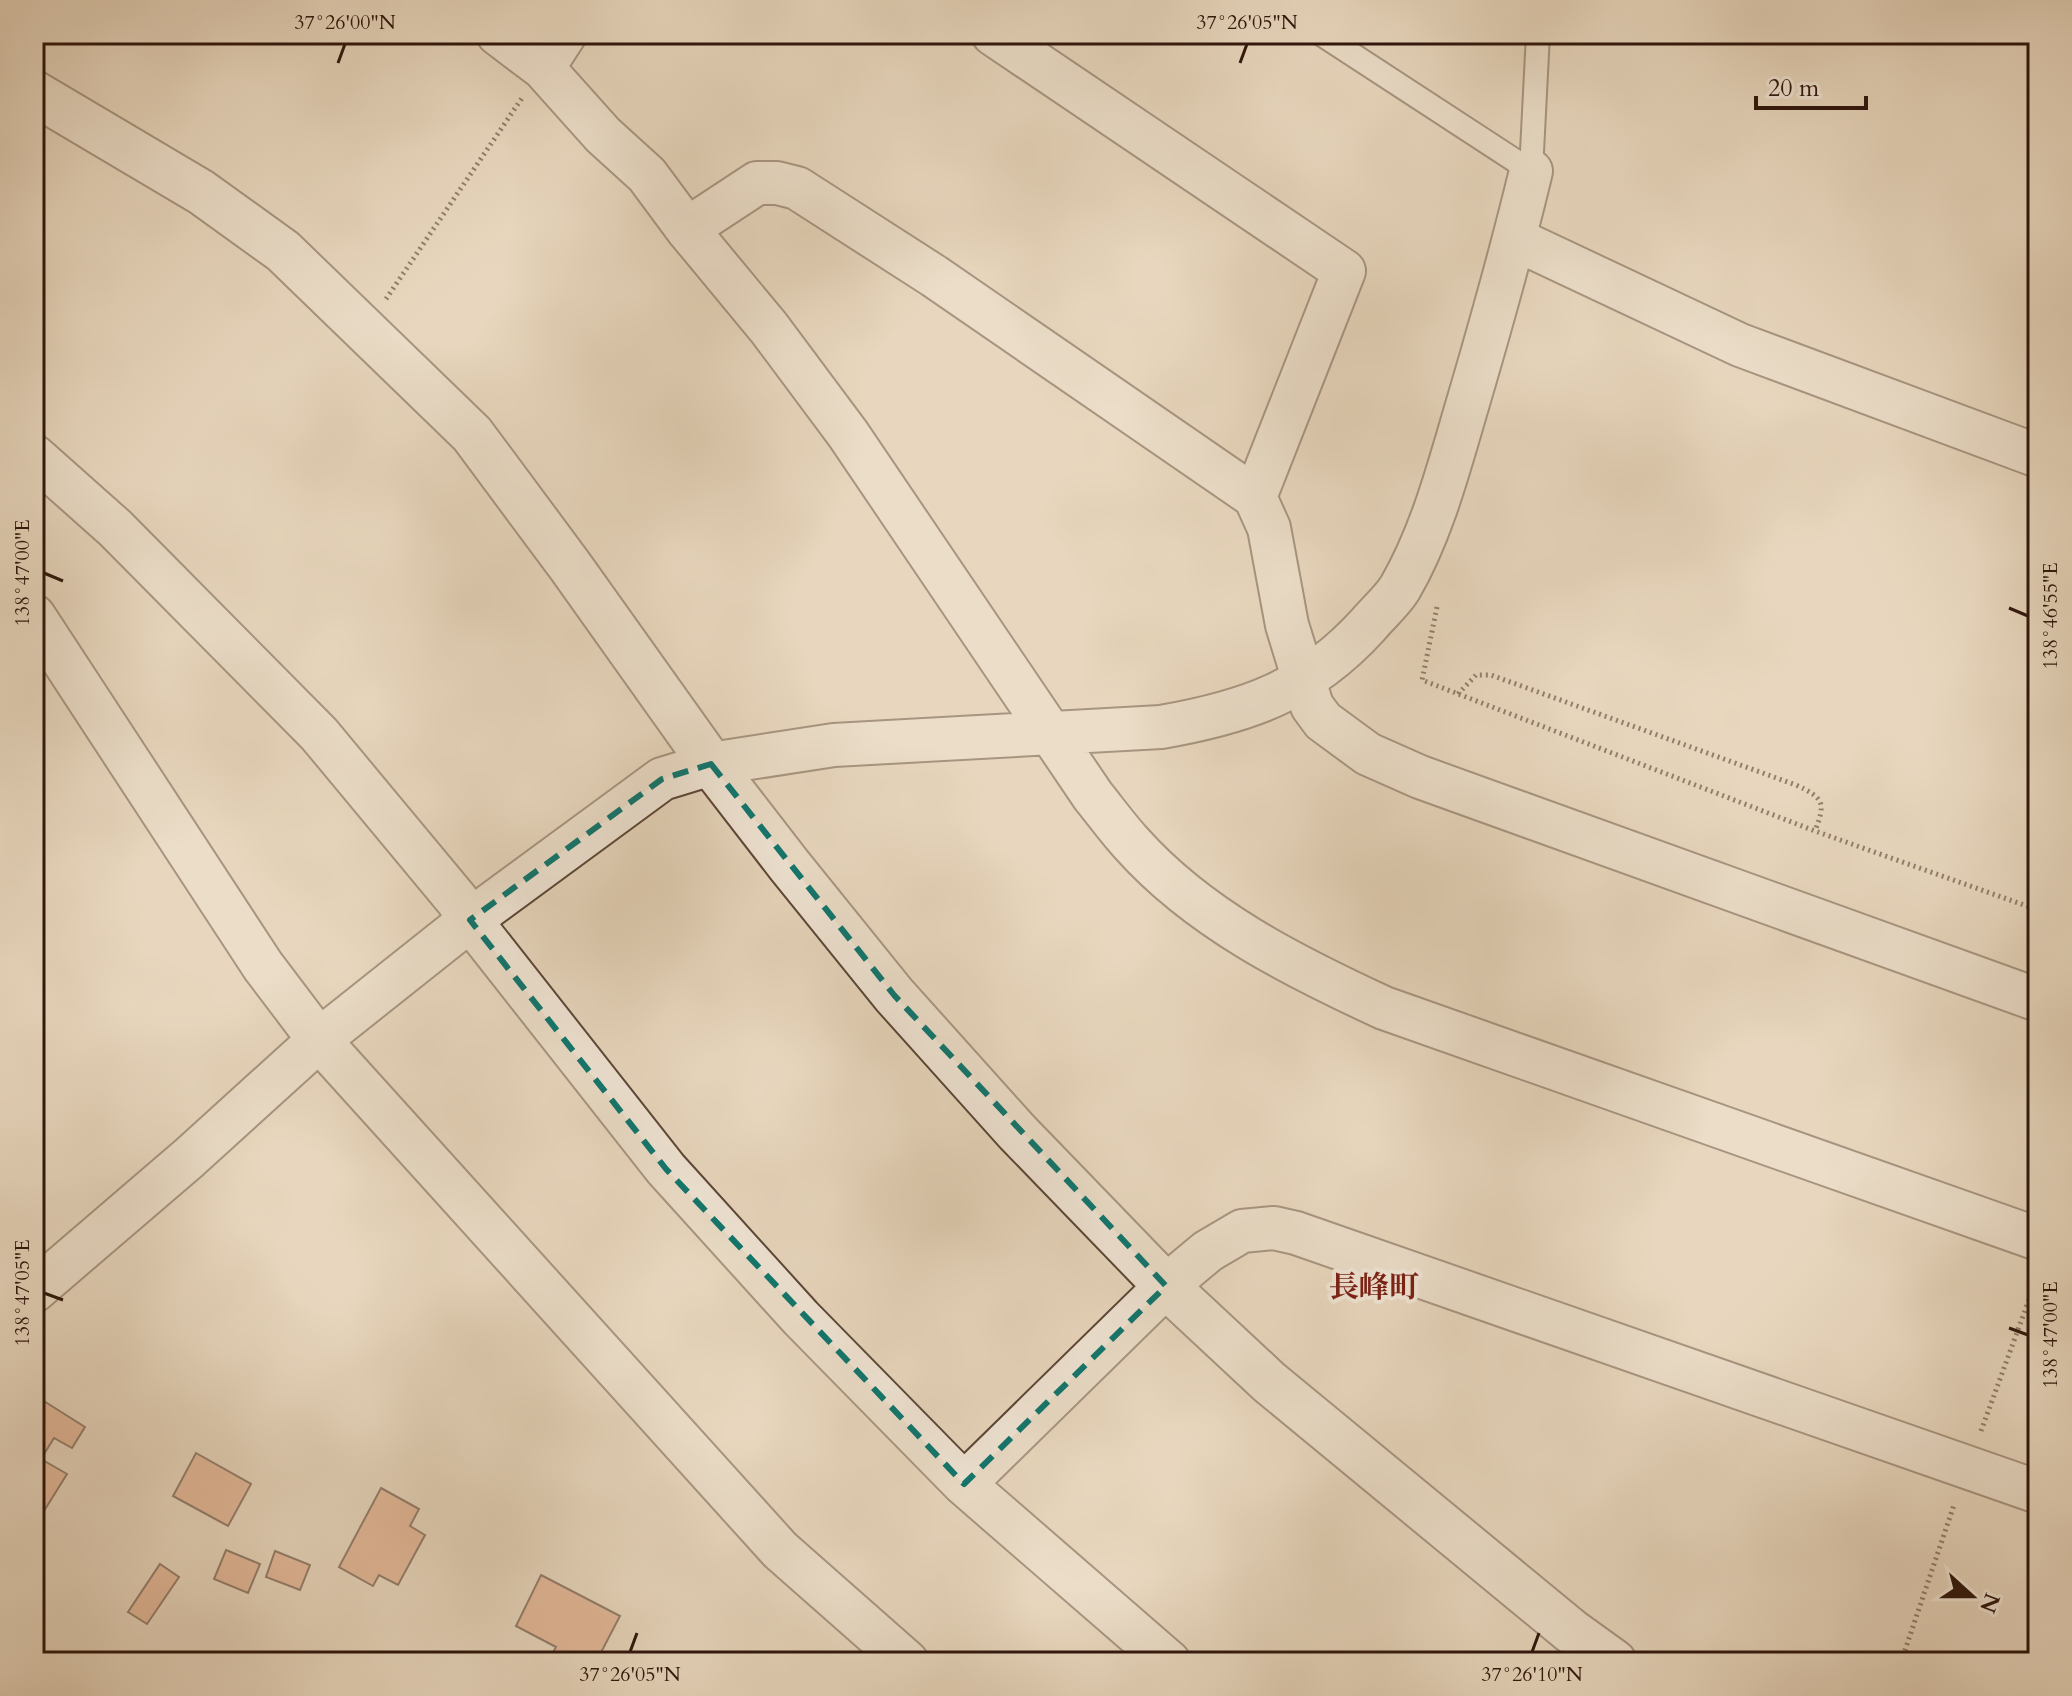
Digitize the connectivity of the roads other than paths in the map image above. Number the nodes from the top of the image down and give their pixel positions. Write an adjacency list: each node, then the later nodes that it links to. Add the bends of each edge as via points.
1 (498, 34): 6 (street)
2 (565, 34): 6 (street)
3 (993, 34): 13 (street, via 1344,271)
4 (1321, 34): 8 (lane)
5 (1538, 34): 8 (lane)
6 (543, 68): 9 (street, via 647,175)
7 (34, 93): 17 (street, via 201,192 271,243 472,434)
8 (1531, 171): 10 (street)
9 (687, 229): 13 (street, via 757,183 797,188); 16 (street, via 848,434)
10 (1515, 239): 12 (street, via 1740,345); 15 (street, via 1450,464 1418,554 1398,591 1351,643)
11 (34, 456): 18 (street, via 115,528 319,734)
12 (2038, 456)
13 (1255, 497): 15 (street, via 1269,528 1287,625)
14 (34, 616): 20 (street, via 263,966)
15 (1304, 681): 16 (street, via 1209,719); 19 (street, via 1323,721 1368,754 1420,777)
16 (1051, 734): 17 (street, via 834,745); 21 (street, via 1133,846 1193,900 1314,975 1384,1008)
17 (711, 764): 18 (street, via 662,779); 22 (street, via 894,995)
18 (470, 920): 20 (street); 24 (street, via 666,1169 801,1318)
19 (2038, 1000)
20 (319, 1040): 23 (street); 26 (street, via 780,1550)
21 (2038, 1239)
22 (1166, 1286): 24 (street); 25 (street, via 1242,1231 1274,1228 1296,1233); 28 (street, via 1269,1382)
23 (34, 1291)
24 (964, 1484): 27 (street)
25 (2038, 1492)
26 (907, 1662)
27 (1169, 1662)
28 (1614, 1662)

